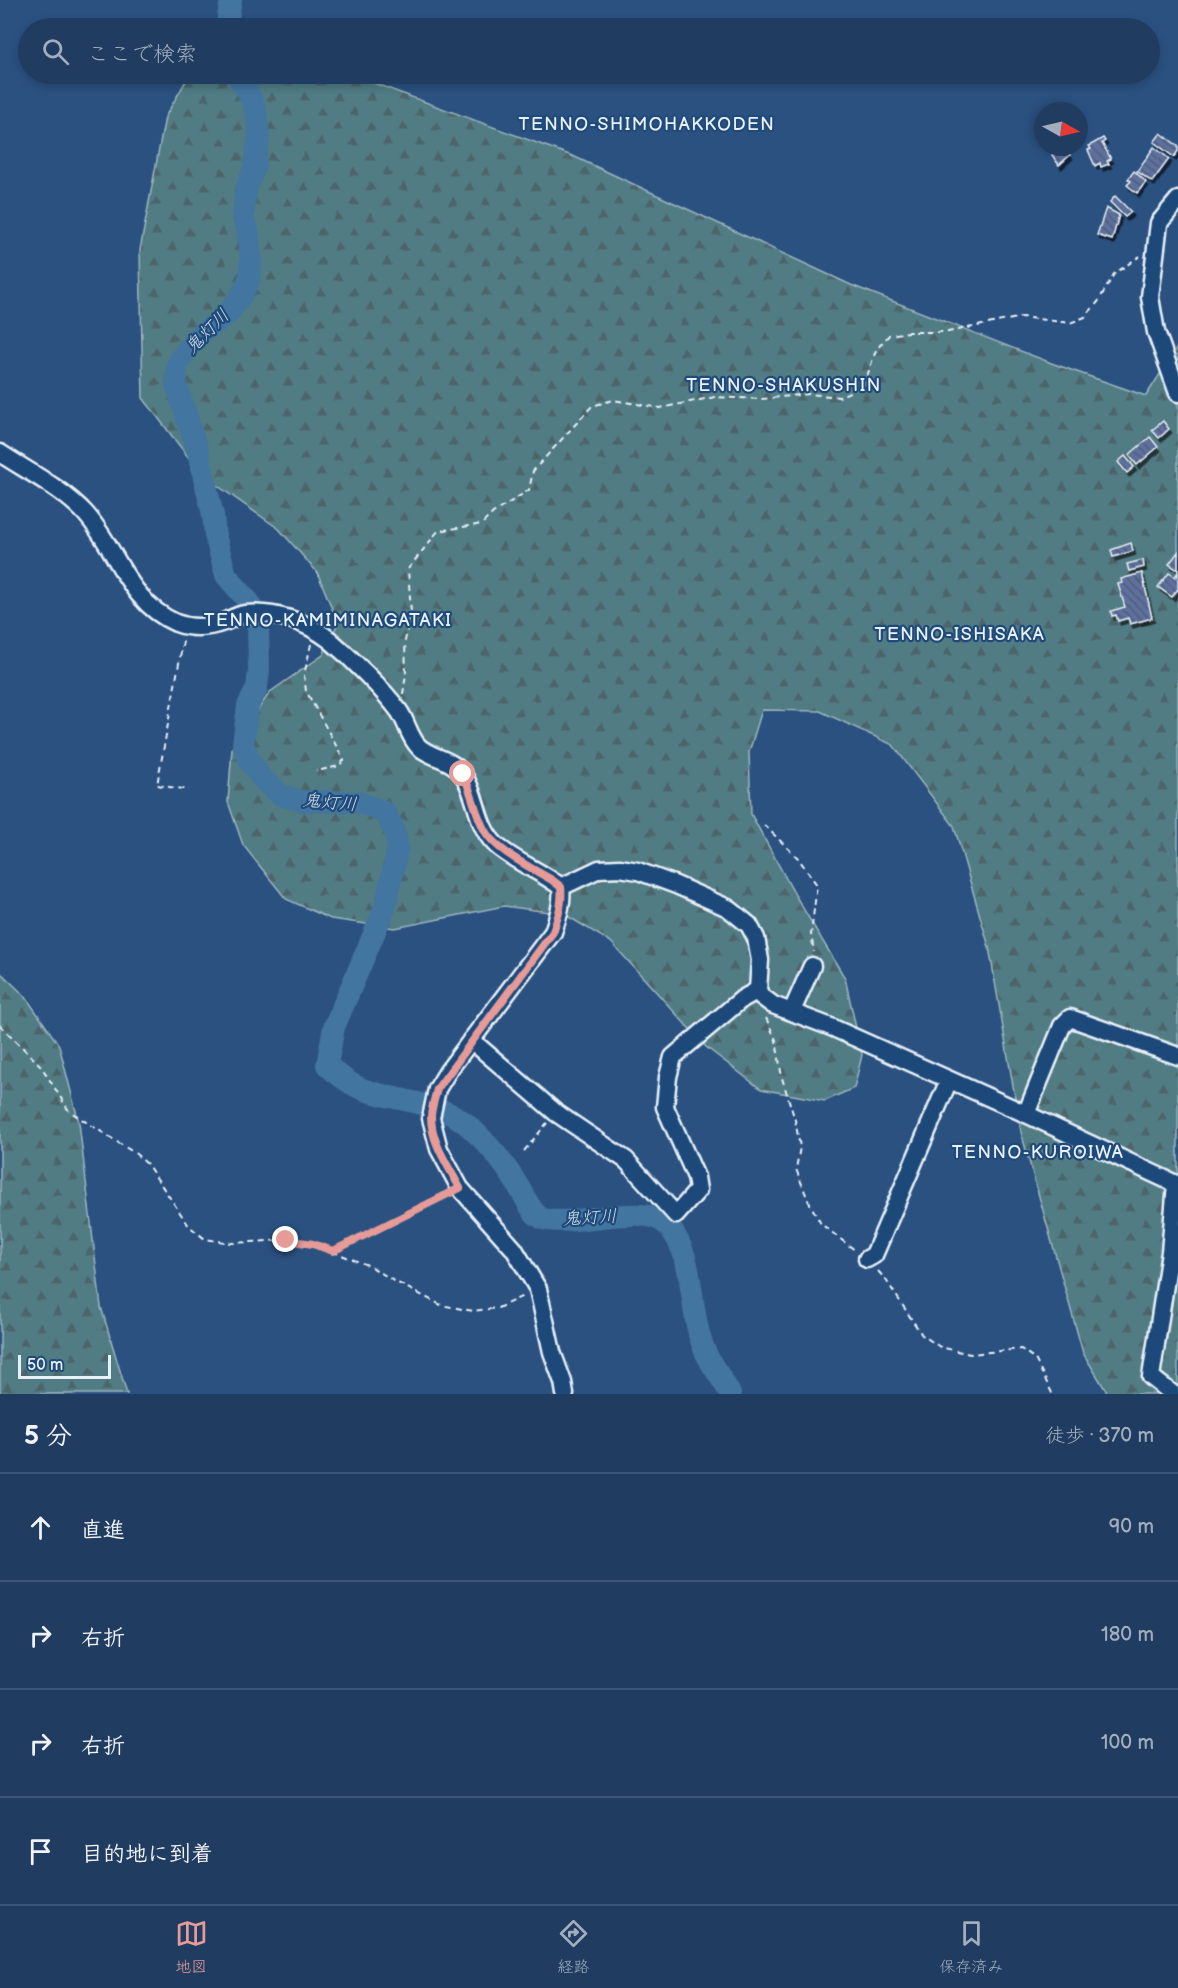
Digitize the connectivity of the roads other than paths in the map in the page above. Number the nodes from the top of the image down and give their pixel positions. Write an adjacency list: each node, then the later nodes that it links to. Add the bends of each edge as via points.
1 (1178, 200): 2 (street, via 1159,222 1150,297 1156,332)
2 (1178, 393)
3 (0, 453): 4 (street, via 74,502 87,515 137,594 162,616 198,628 243,614 267,614 300,621 331,641 400,712 420,747 453,764 463,774 485,832 497,845)
4 (561, 887): 6 (street, via 599,869 620,868 676,885 728,908 749,925 756,938 760,960); 8 (street, via 560,914 553,932)
5 (812, 966): 7 (street)
6 (758, 990): 7 (street, via 773,1005); 8 (street, via 673,1057 665,1107 698,1190 676,1215 626,1160 555,1112)
7 (792, 1011): 10 (street)
8 (471, 1040): 14 (street, via 437,1089 431,1118 439,1149 460,1188 514,1249 538,1289)
9 (1178, 1056): 11 (street, via 1070,1018 1062,1026)
10 (949, 1080): 11 (street); 13 (street, via 874,1255)
11 (1026, 1114): 12 (street)
12 (1177, 1184): 15 (street, via 1151,1377)
13 (867, 1259)
14 (565, 1394)
15 (1173, 1394)

